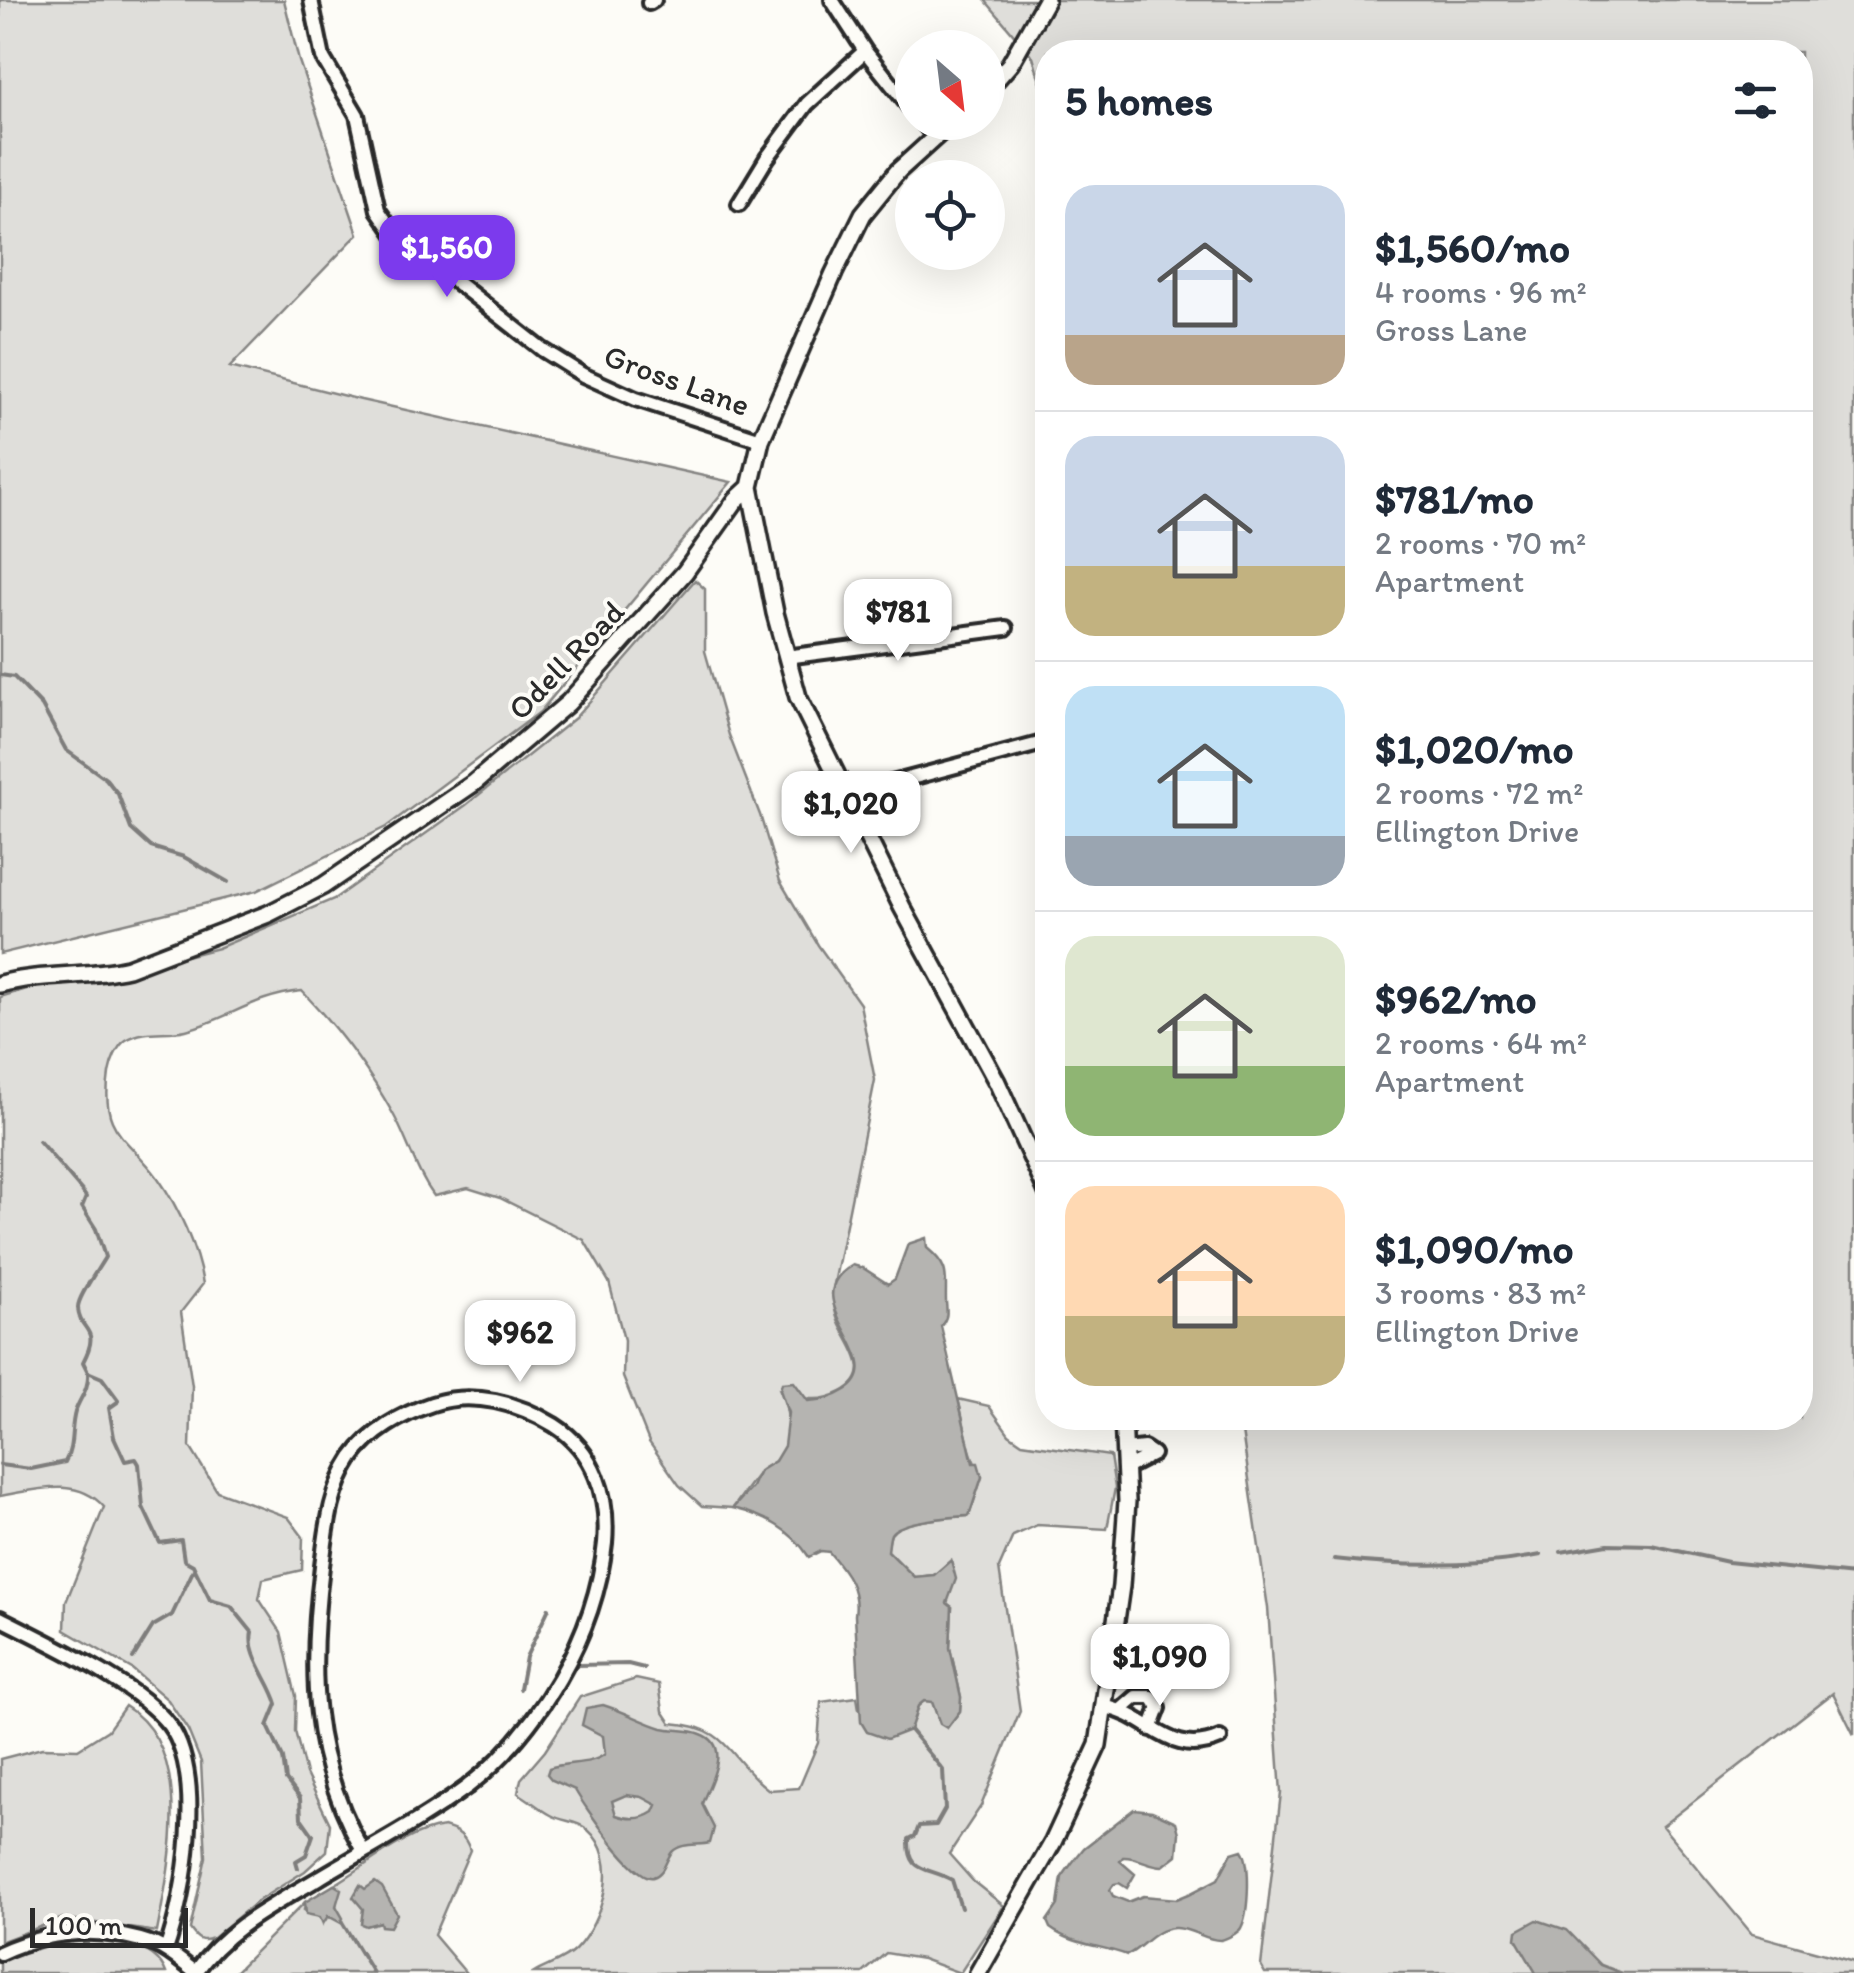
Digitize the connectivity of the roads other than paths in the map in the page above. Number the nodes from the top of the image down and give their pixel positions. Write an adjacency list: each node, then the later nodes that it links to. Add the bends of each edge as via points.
1 (311, 0): 9 (street, Gross Lane, via 323,58 357,116 378,210 394,233 582,375)
2 (832, 0): 4 (street)
3 (1046, 0): 5 (street)
4 (865, 52): 6 (street); 8 (street, via 807,104)
5 (1005, 70)
6 (895, 89)
7 (933, 140): 9 (street, Odell Road, via 864,214)
8 (738, 204)
9 (761, 440): 10 (street, Odell Road)
10 (750, 487): 12 (street); 15 (street, Odell Road, via 568,703 501,763 350,868 268,914 128,968)
11 (1006, 628): 12 (street)
12 (786, 656): 14 (street, via 798,697)
13 (1035, 745): 14 (street)
14 (847, 795): 16 (street)
15 (0, 984)
16 (1035, 1166)
17 (1124, 1430): 18 (street)
18 (1125, 1450): 19 (street); 19 (street, via 1152,1454)
19 (1126, 1468): 21 (street)
20 (0, 1618): 25 (street, via 153,1707 173,1730 186,1780 188,1854)
21 (1113, 1709): 22 (street); 22 (street, via 1152,1697 1158,1708); 28 (street, via 1082,1786)
22 (1151, 1729): 23 (street, via 1186,1745)
23 (1220, 1738)
24 (363, 1851): 24 (street, via 437,1807 493,1762 546,1698 585,1628 604,1552 602,1489 571,1438 509,1404 440,1402 394,1422 353,1456 331,1504 317,1601 316,1712 326,1764); 27 (street, via 240,1926)
25 (166, 1950): 26 (street, via 114,1935 74,1933 44,1935); 27 (street)
26 (0, 1953)
27 (195, 1973)
28 (978, 1973)

